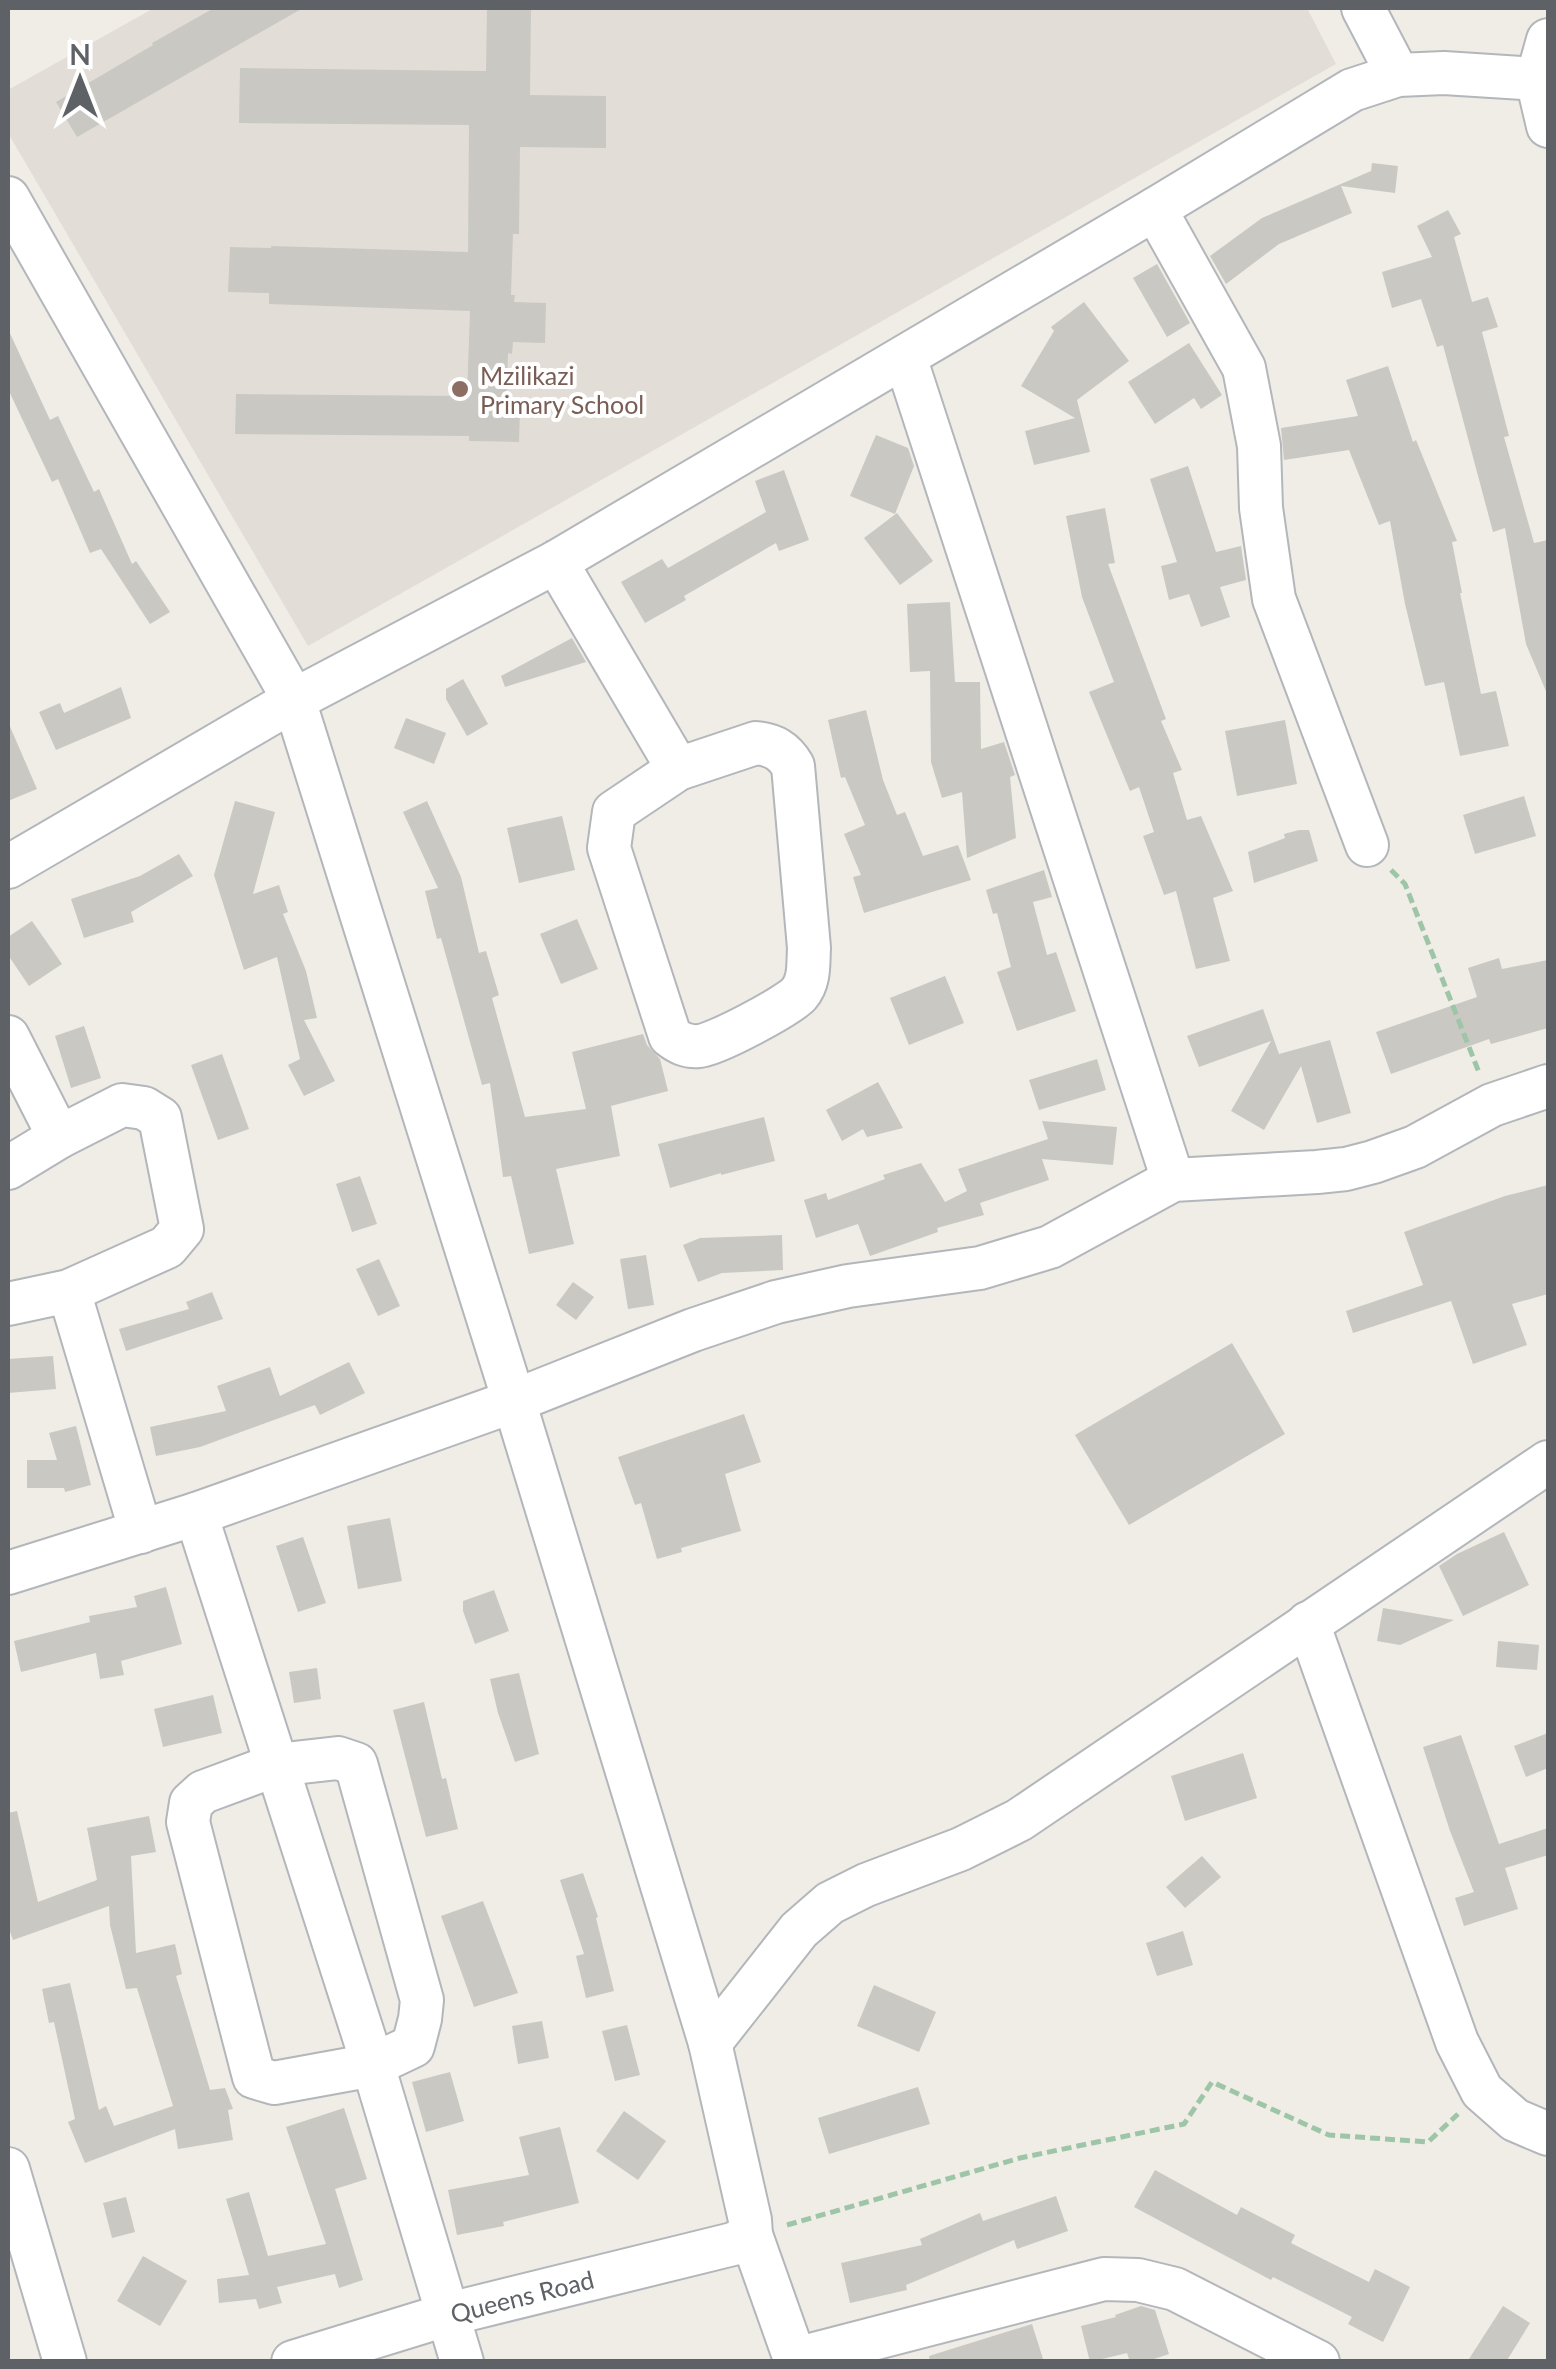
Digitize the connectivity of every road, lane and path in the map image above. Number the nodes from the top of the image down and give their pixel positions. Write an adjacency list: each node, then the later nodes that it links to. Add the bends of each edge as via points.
1 (1362, 8): 3 (street)
2 (1543, 59): 3 (street); 4 (street)
3 (1398, 74): 6 (street, via 1352,90)
4 (1548, 126)
5 (8, 198): 9 (street)
6 (1155, 209): 7 (street); 11 (street, via 1244,368 1274,598)
7 (905, 357): 8 (street); 18 (street)
8 (556, 562): 9 (street); 10 (street)
9 (294, 700): 12 (street); 21 (street)
10 (678, 769): 10 (street, via 614,812 609,848 670,1036 682,1045 702,1046 784,1006 808,975 793,766 780,749 756,743)
11 (1367, 845): 15 (path, via 1405,884)
12 (8, 867)
13 (8, 1038): 16 (street)
14 (1548, 1086): 15 (street)
15 (1492, 1105): 18 (street, via 1416,1147 1346,1169)
16 (59, 1137): 17 (street); 19 (street, via 122,1105 160,1118 182,1229 167,1246)
17 (8, 1168)
18 (1174, 1180): 21 (street, via 1050,1246 980,1268 776,1302)
19 (69, 1292): 20 (street); 24 (street)
20 (8, 1304)
21 (514, 1401): 23 (street); 28 (street)
22 (1548, 1462): 26 (street)
23 (196, 1514): 24 (street); 27 (street)
24 (141, 1532): 25 (street)
25 (8, 1573)
26 (1308, 1623): 28 (street, via 1019,1820 830,1903 798,1930); 30 (street, via 1457,2042)
27 (276, 1765): 29 (street); 29 (street, via 338,1758 356,1764 422,2000 413,2046); 29 (street, via 203,1792 191,1803 188,1822 254,2077 274,2083)
28 (710, 2043): 33 (street)
29 (373, 2064): 34 (street)
30 (1482, 2091): 31 (street, via 1516,2120); 33 (path, via 1428,2142 1329,2135 1212,2082 1184,2124 1020,2158)
31 (1548, 2134)
32 (8, 2169): 36 (street)
33 (751, 2235): 34 (street, Queens Road); 35 (street)
34 (449, 2314): 37 (street, Queens Road); 38 (street)
35 (795, 2360): 39 (street, via 1104,2280 1138,2280 1175,2289)
36 (64, 2362)
37 (293, 2362)
38 (462, 2362)
39 (1318, 2362)

